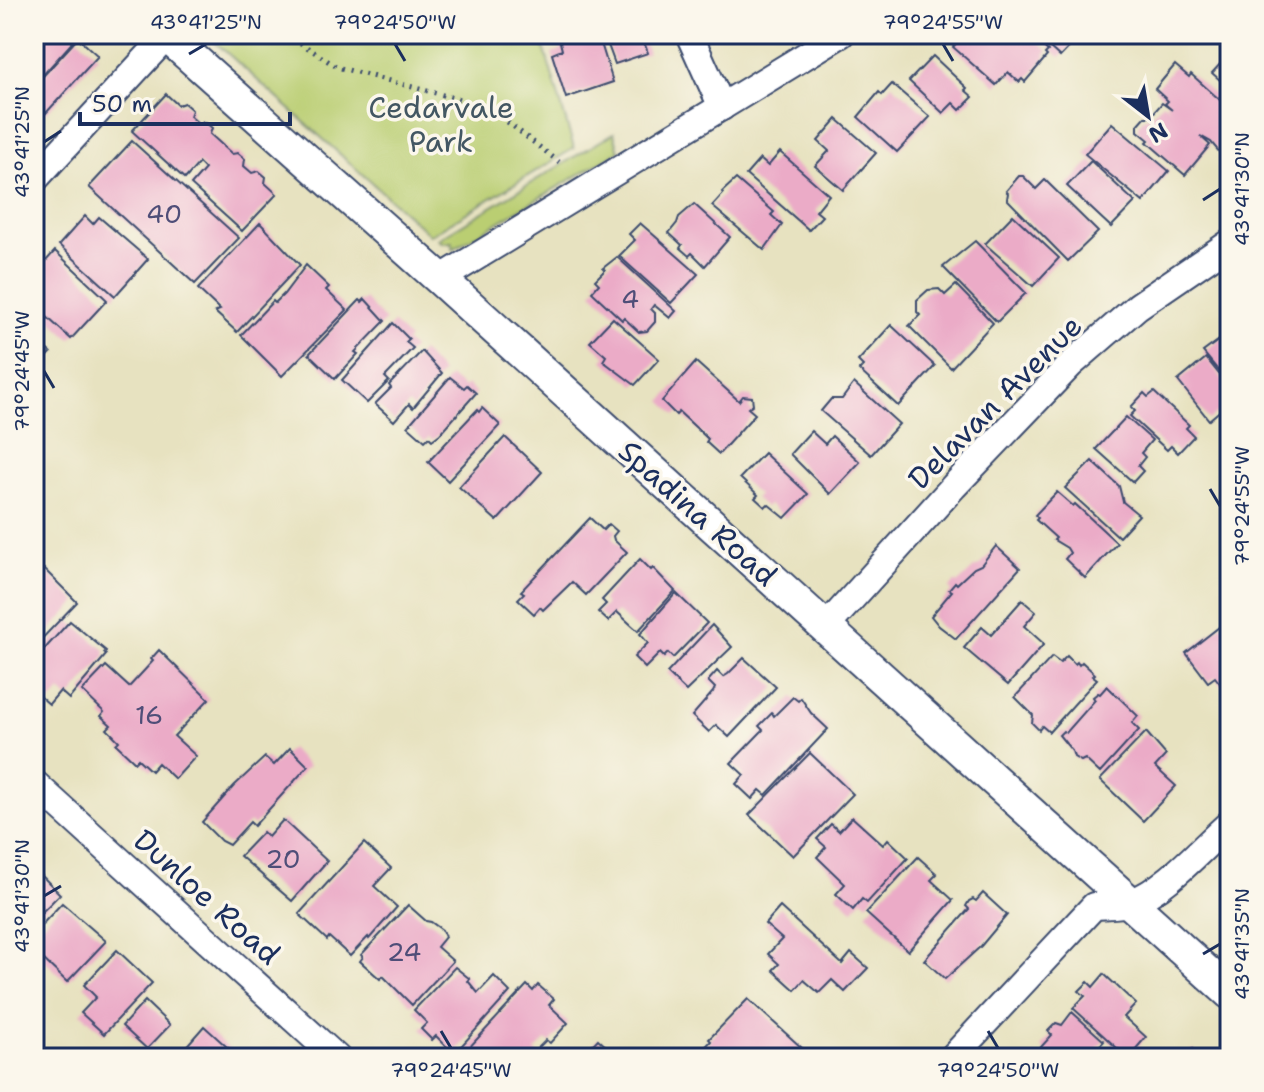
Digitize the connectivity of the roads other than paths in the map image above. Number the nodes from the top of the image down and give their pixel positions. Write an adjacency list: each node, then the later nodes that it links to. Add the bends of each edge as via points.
1 (689, 34): 4 (street)
2 (841, 34): 4 (street)
3 (166, 35): 5 (street); 7 (street, Spadina Road)
4 (722, 107): 7 (street)
5 (34, 180)
6 (1230, 243): 8 (street, Delavan Avenue, via 1138,306 1070,365)
7 (440, 279): 8 (street, Spadina Road)
8 (825, 628): 11 (street, Spadina Road)
9 (34, 783): 13 (street, Dunloe Road)
10 (1230, 823): 11 (street, via 1174,875)
11 (1131, 903): 12 (street, Spadina Road); 14 (street, via 1094,906)
12 (1230, 993)
13 (337, 1058)
14 (952, 1058)

